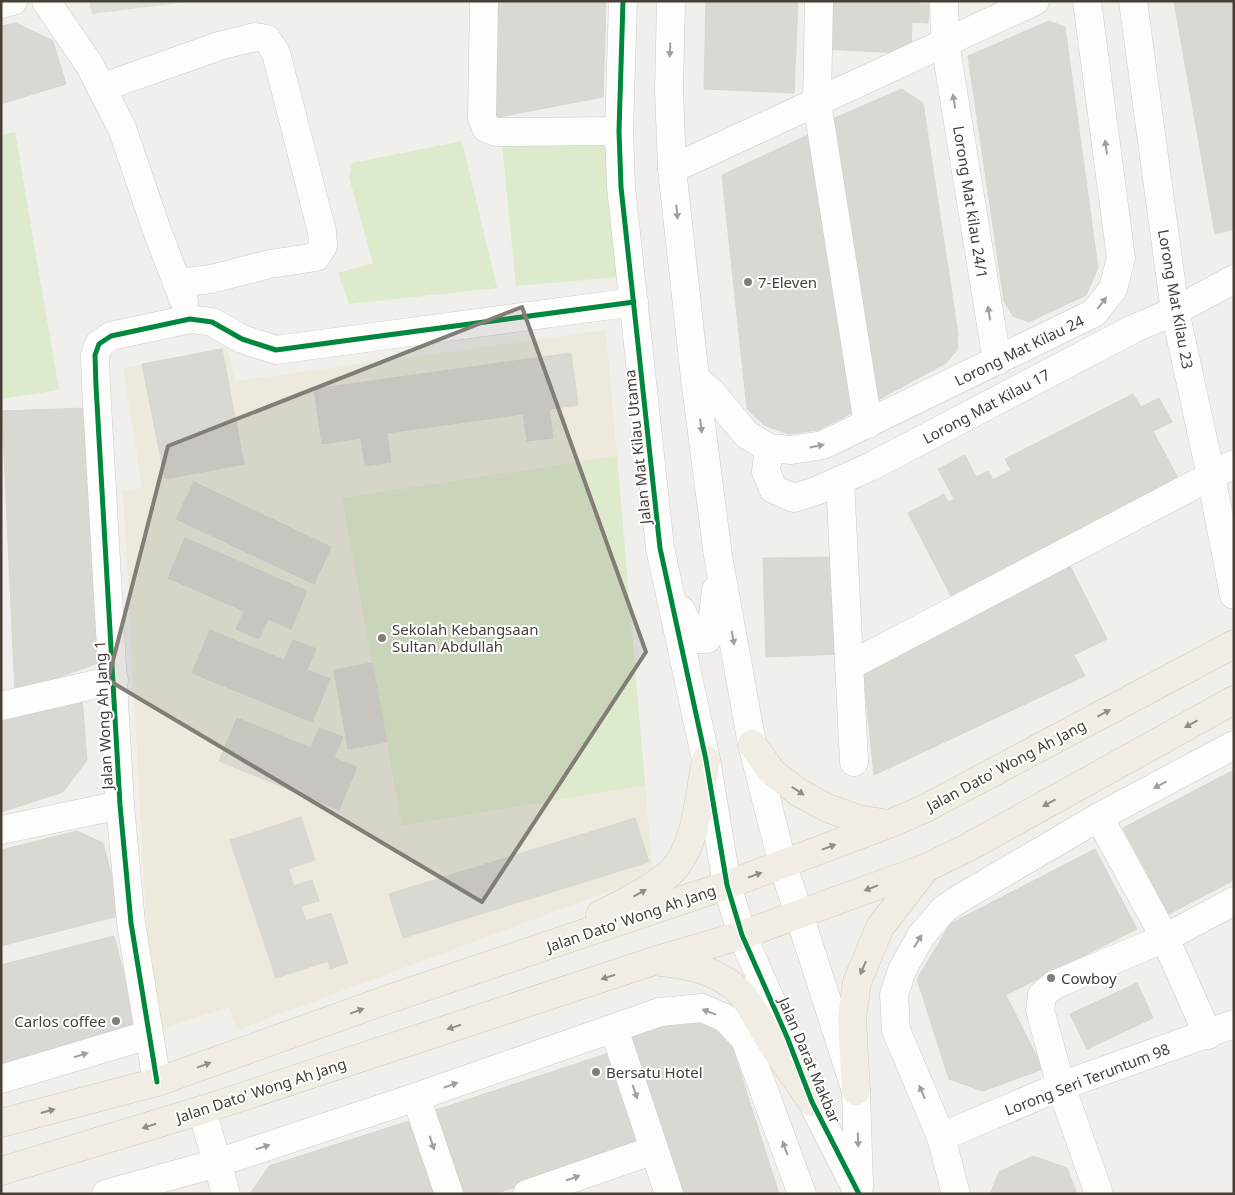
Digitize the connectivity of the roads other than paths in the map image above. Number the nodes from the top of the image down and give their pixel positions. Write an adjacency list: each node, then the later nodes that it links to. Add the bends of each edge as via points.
1 (13, 1): 11 (street)
2 (46, 1): 13 (street)
3 (484, 1): 15 (street, via 482,118 486,128 496,132)
4 (623, 1): 15 (street, Jalan Mat Kilau Utama)
5 (671, 1): 16 (street, one-way to 16, via 669,90)
6 (819, 1): 14 (street)
7 (944, 1): 12 (street, Lorong Mat kilau 24/1)
8 (1035, 1): 12 (street)
9 (1087, 1): 22 (street, Lorong Mat Kilau 24, one-way to 9, via 1094,313 1113,289 1121,258)
10 (1133, 1): 20 (street, Lorong Mat Kilau 23)
11 (1, 4)
12 (944, 43): 14 (street); 22 (street, Lorong Mat kilau 24/1, one-way to 12)
13 (102, 88): 18 (street, via 122,128); 18 (street, via 218,46 255,37 267,39 276,53 323,246 316,256 211,280)
14 (817, 102): 16 (street); 24 (street)
15 (619, 131): 19 (street, Jalan Mat Kilau Utama, via 621,187)
16 (672, 169): 23 (street, one-way to 23)
17 (1234, 279): 20 (street, Lorong Mat Kilau 17)
18 (178, 283): 21 (street)
19 (634, 302): 21 (street, via 276,350 242,339 212,322); 29 (street, Jalan Mat Kilau Utama)
20 (1175, 311): 26 (street, Lorong Mat Kilau 23); 27 (street, Lorong Mat Kilau 17, via 1133,329)
21 (190, 319): 33 (street, Jalan Wong Ah Jang 1, via 111,336 99,344 94,355)
22 (997, 361): 24 (street, Lorong Mat Kilau 24)
23 (695, 378): 25 (street, Lorong Mat Kilau 24, via 747,435); 28 (street, one-way to 28)
24 (868, 424): 25 (street, Lorong Mat Kilau 24, one-way to 24, via 791,450 823,446)
25 (769, 448): 27 (street, Lorong Mat Kilau 17, via 766,472 773,489 794,498)
26 (1223, 470): 30 (street, Lorong Mat Kilau 23); 32 (street)
27 (840, 480): 32 (street)
28 (718, 556): 29 (street, via 711,633 707,639 698,639 686,625); 36 (street, one-way to 36)
29 (663, 563): 38 (street, Jalan Mat Kilau Utama)
30 (1234, 595)
31 (1234, 644): 42 (main road, Jalan Dato' Wong Ah Jang, one-way to 31)
32 (848, 666): 39 (street)
33 (114, 680): 35 (street); 40 (street, Jalan Wong Ah Jang 1)
34 (1234, 700): 45 (main road, Jalan Dato' Wong Ah Jang, one-way to 45)
35 (1, 706)
36 (752, 744): 42 (main road, one-way to 42, via 772,772 798,792 827,808); 44 (street)
37 (1234, 745): 41 (street, one-way to 41)
38 (706, 760): 46 (street, Jalan Mat Kilau Utama); 51 (main road, one-way to 38, via 654,885 671,871 691,840)
39 (854, 762)
40 (120, 805): 43 (street); 56 (street, Jalan Wong Ah Jang 1, via 131,923)
41 (1099, 817): 50 (street); 65 (street, one-way to 41, via 896,1030 894,995 909,957 921,936 943,910)
42 (890, 824): 44 (main road, Jalan Dato' Wong Ah Jang, one-way to 42)
43 (1, 830)
44 (783, 865): 46 (main road, Jalan Dato' Wong Ah Jang, one-way to 44); 48 (street, Jalan Darat Makbar)
45 (926, 868): 48 (main road, Jalan Dato' Wong Ah Jang, one-way to 48); 60 (main road, one-way to 60, via 880,927 857,982 852,1018)
46 (727, 885): 49 (street, Jalan Darat Makbar); 51 (main road, Jalan Dato' Wong Ah Jang)
47 (1234, 900): 50 (street)
48 (798, 916): 49 (main road, Jalan Dato' Wong Ah Jang); 60 (street, Jalan Darat Makbar)
49 (742, 935): 52 (main road, Jalan Dato' Wong Ah Jang); 62 (street, Jalan Darat Makbar)
50 (1165, 938): 55 (street); 59 (street, via 1054,985 1042,995 1040,1010)
51 (536, 950): 58 (main road, Jalan Dato' Wong Ah Jang, one-way to 51)
52 (654, 962): 62 (main road, via 681,964 730,983 750,1006); 63 (main road, Jalan Dato' Wong Ah Jang, one-way to 63)
53 (1234, 1024): 55 (street, Lorong Seri Teruntum 98)
54 (614, 1029): 61 (street, one-way to 54); 66 (street, one-way to 66); 74 (street, one-way to 54, via 745,1039 725,1018 702,1008 660,1012)
55 (1208, 1034): 59 (street, Lorong Seri Teruntum 98)
56 (148, 1036): 57 (street, one-way to 56); 58 (street, Jalan Wong Ah Jang 1)
57 (1, 1079)
58 (157, 1082): 64 (main road, Jalan Dato' Wong Ah Jang, one-way to 58)
59 (1061, 1086): 65 (street, Lorong Seri Teruntum 98); 77 (street)
60 (856, 1091): 75 (street, Jalan Darat Makbar, one-way to 75)
61 (416, 1097): 67 (street, one-way to 61); 71 (street, one-way to 71)
62 (812, 1102): 75 (street, Jalan Darat Makbar)
63 (202, 1110): 67 (street); 68 (main road, Jalan Dato' Wong Ah Jang, one-way to 68)
64 (1, 1123)
65 (941, 1137): 76 (street)
66 (654, 1150): 72 (street, one-way to 66); 73 (street)
67 (217, 1162): 69 (street); 70 (street)
68 (1, 1171)
69 (106, 1194)
70 (226, 1194)
71 (449, 1194)
72 (527, 1194)
73 (669, 1194)
74 (802, 1194)
75 (859, 1194)
76 (956, 1194)
77 (1099, 1194)

